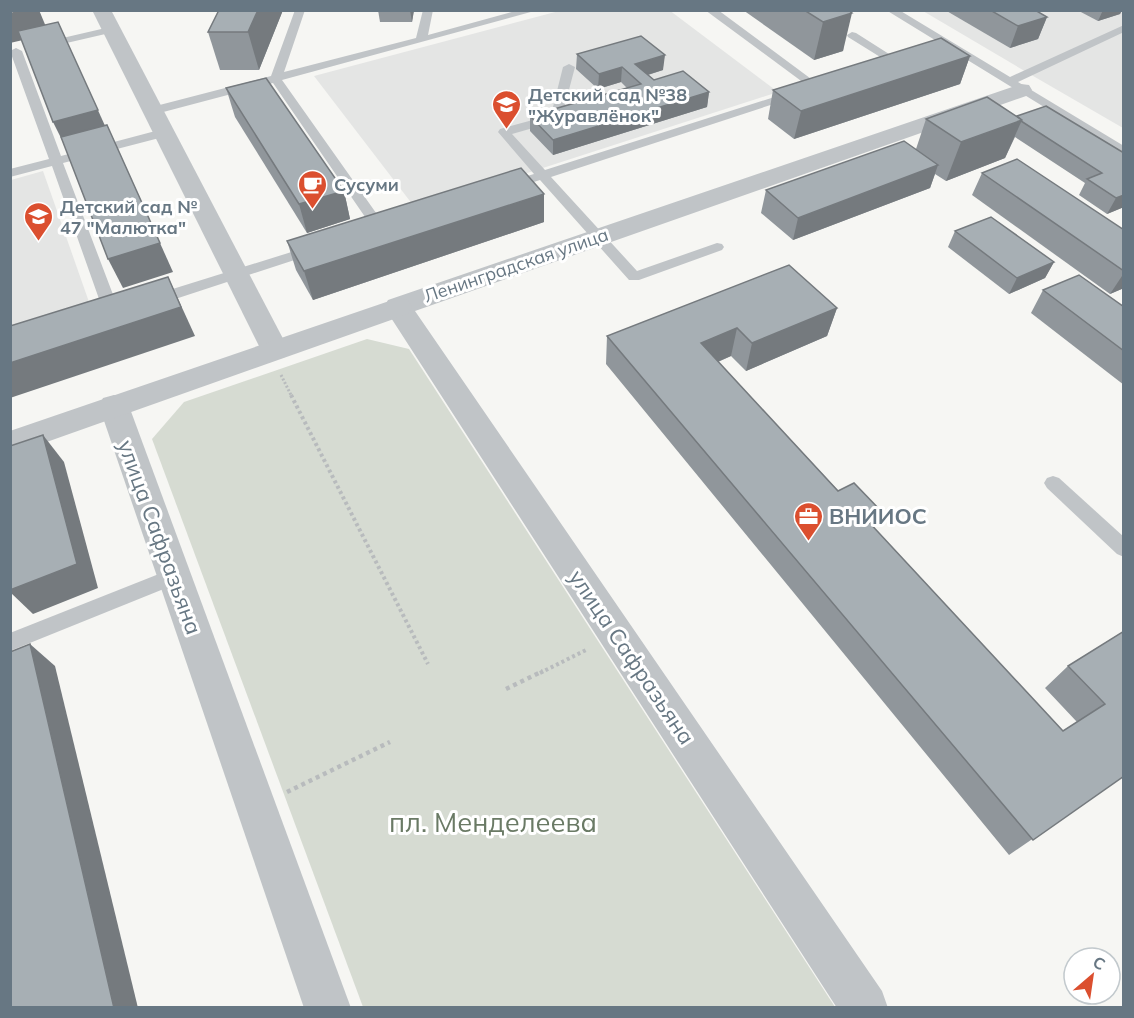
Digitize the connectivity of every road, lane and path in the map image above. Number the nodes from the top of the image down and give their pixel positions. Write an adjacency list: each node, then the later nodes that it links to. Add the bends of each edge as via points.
1 (300, 10): 13 (lane)
2 (428, 10): 9 (lane)
3 (533, 10): 9 (lane)
4 (710, 10): 20 (lane, via 821,85)
5 (891, 10): 14 (lane)
6 (105, 20): 10 (lane); 15 (street)
7 (1124, 27): 14 (lane)
8 (852, 35): 12 (lane, via 894,62)
9 (421, 40): 13 (lane)
10 (22, 50): 18 (lane)
11 (569, 67): 20 (lane, via 557,117 504,132)
12 (871, 69)
13 (276, 79): 15 (lane); 22 (lane)
14 (1015, 86): 17 (lane); 23 (street, Ленинградская улица)
15 (152, 111): 16 (street)
16 (163, 133): 18 (lane); 26 (street)
17 (1124, 152)
18 (57, 161): 19 (lane); 26 (lane, via 117,312)
19 (10, 173)
20 (543, 174): 21 (lane); 23 (lane)
21 (499, 189)
22 (379, 227)
23 (597, 237): 25 (lane, via 634,277); 27 (street, Ленинградская улица)
24 (324, 245): 26 (lane)
25 (717, 247)
26 (236, 274): 28 (street)
27 (398, 307): 28 (street, Ленинградская улица); 41 (street, улица Сафразьяна)
28 (278, 362): 29 (street, Ленинградская улица); 36 (path)
29 (114, 406): 30 (street, Ленинградская улица); 33 (street, улица Сафразьяна)
30 (10, 443)
31 (1053, 483): 32 (lane)
32 (1124, 549)
33 (174, 576): 34 (lane); 40 (street, улица Сафразьяна)
34 (10, 642)
35 (589, 648): 37 (path)
36 (428, 664)
37 (506, 689)
38 (390, 742): 39 (path)
39 (284, 794)
40 (328, 1008)
41 (865, 1008)

